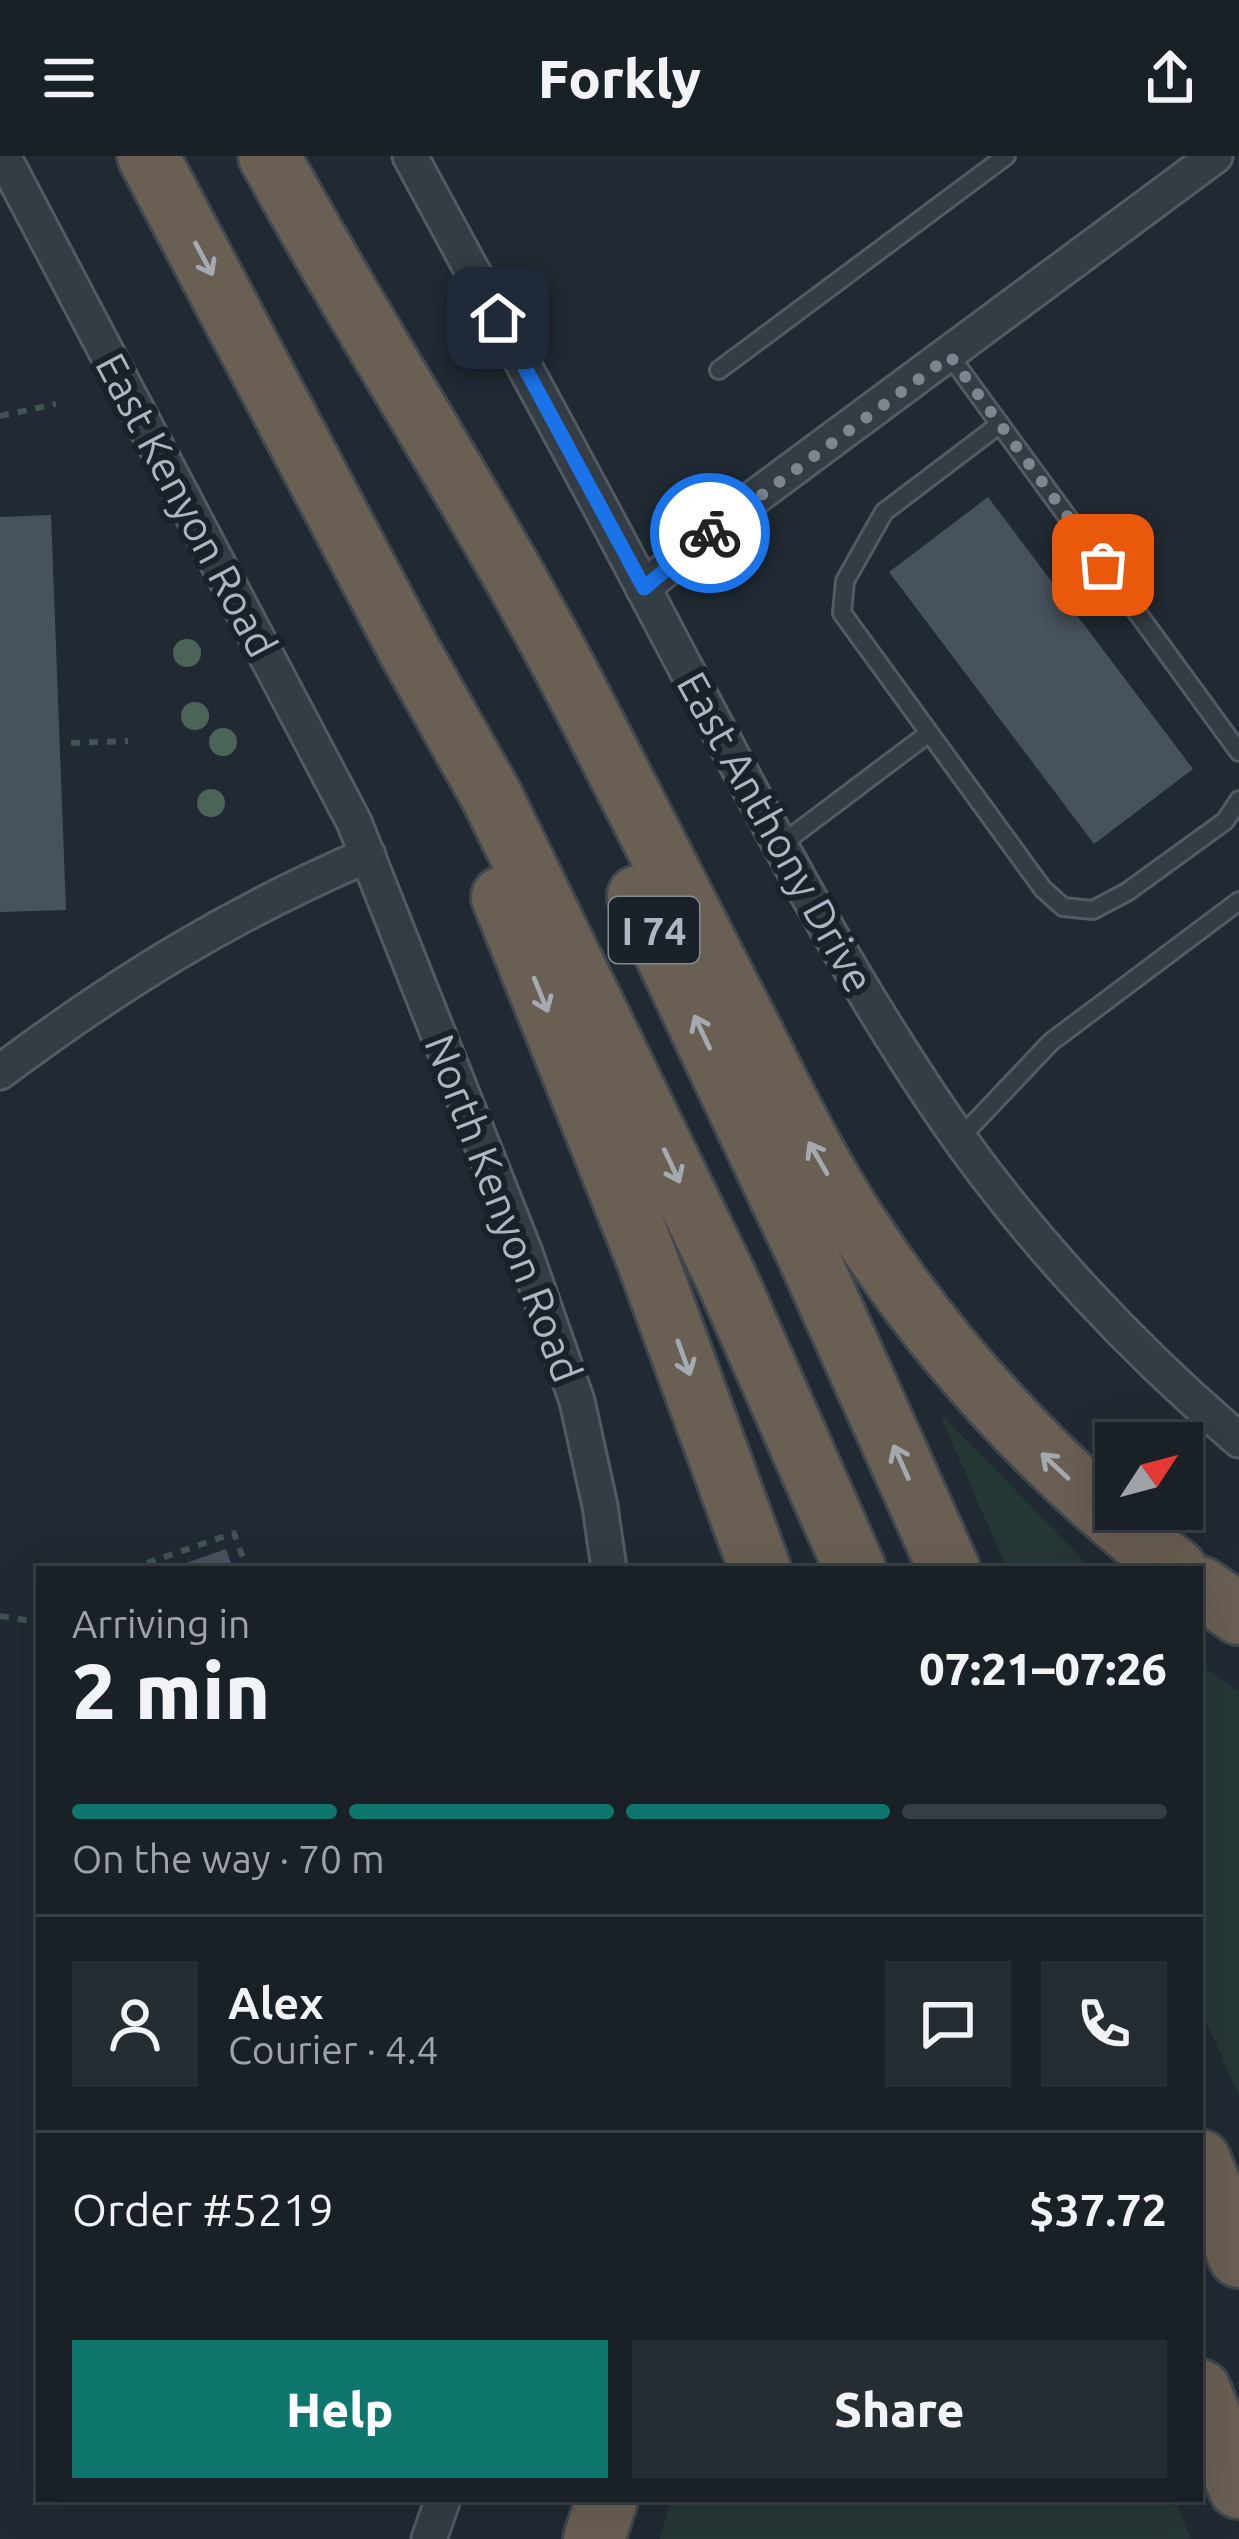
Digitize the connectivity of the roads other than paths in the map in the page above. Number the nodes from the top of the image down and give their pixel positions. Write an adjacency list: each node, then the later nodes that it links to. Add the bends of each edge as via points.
1 (3, 156): 17 (street, East Kenyon Road)
2 (148, 156): 12 (highway, I 74, one-way to 12)
3 (268, 156): 7 (highway, I 74)
4 (410, 156): 11 (street, East Anthony Drive)
5 (1006, 156): 9 (lane)
6 (1214, 156): 8 (street)
7 (346, 298): 25 (highway, I 74, one-way to 7, via 600,817); 26 (highway, one-way to 7, via 1042,1454 923,1317 856,1223 500,548)
8 (950, 356): 10 (lane); 11 (street)
9 (719, 370)
10 (1000, 424): 13 (lane, via 884,512 845,581 842,613); 14 (lane)
11 (644, 588): 16 (street, East Anthony Drive)
12 (409, 650): 23 (highway, one-way to 23); 24 (highway, I 74, one-way to 24, via 602,1019)
13 (929, 733): 15 (lane, via 1063,907 1093,910 1127,892 1225,820); 16 (lane)
14 (1239, 752)
15 (1239, 800)
16 (779, 846): 20 (street, East Anthony Drive)
17 (368, 855): 19 (street, via 184,944); 22 (street, North Kenyon Road, via 569,1378)
18 (1239, 901): 20 (lane, via 1051,1042)
19 (0, 1072)
20 (960, 1138): 21 (street, East Anthony Drive, via 1059,1261)
21 (1239, 1440)
22 (609, 1566)
23 (759, 1566)
24 (854, 1566)
25 (949, 1566)
26 (1173, 1566)
27 (1203, 1589): 28 (highway)
28 (1239, 1614)
29 (1203, 2168): 30 (highway)
30 (1239, 2258)
31 (1203, 2398): 32 (highway)
32 (1239, 2488)
33 (442, 2502): 35 (street)
34 (606, 2502): 36 (highway)
35 (429, 2539)
36 (594, 2539)

